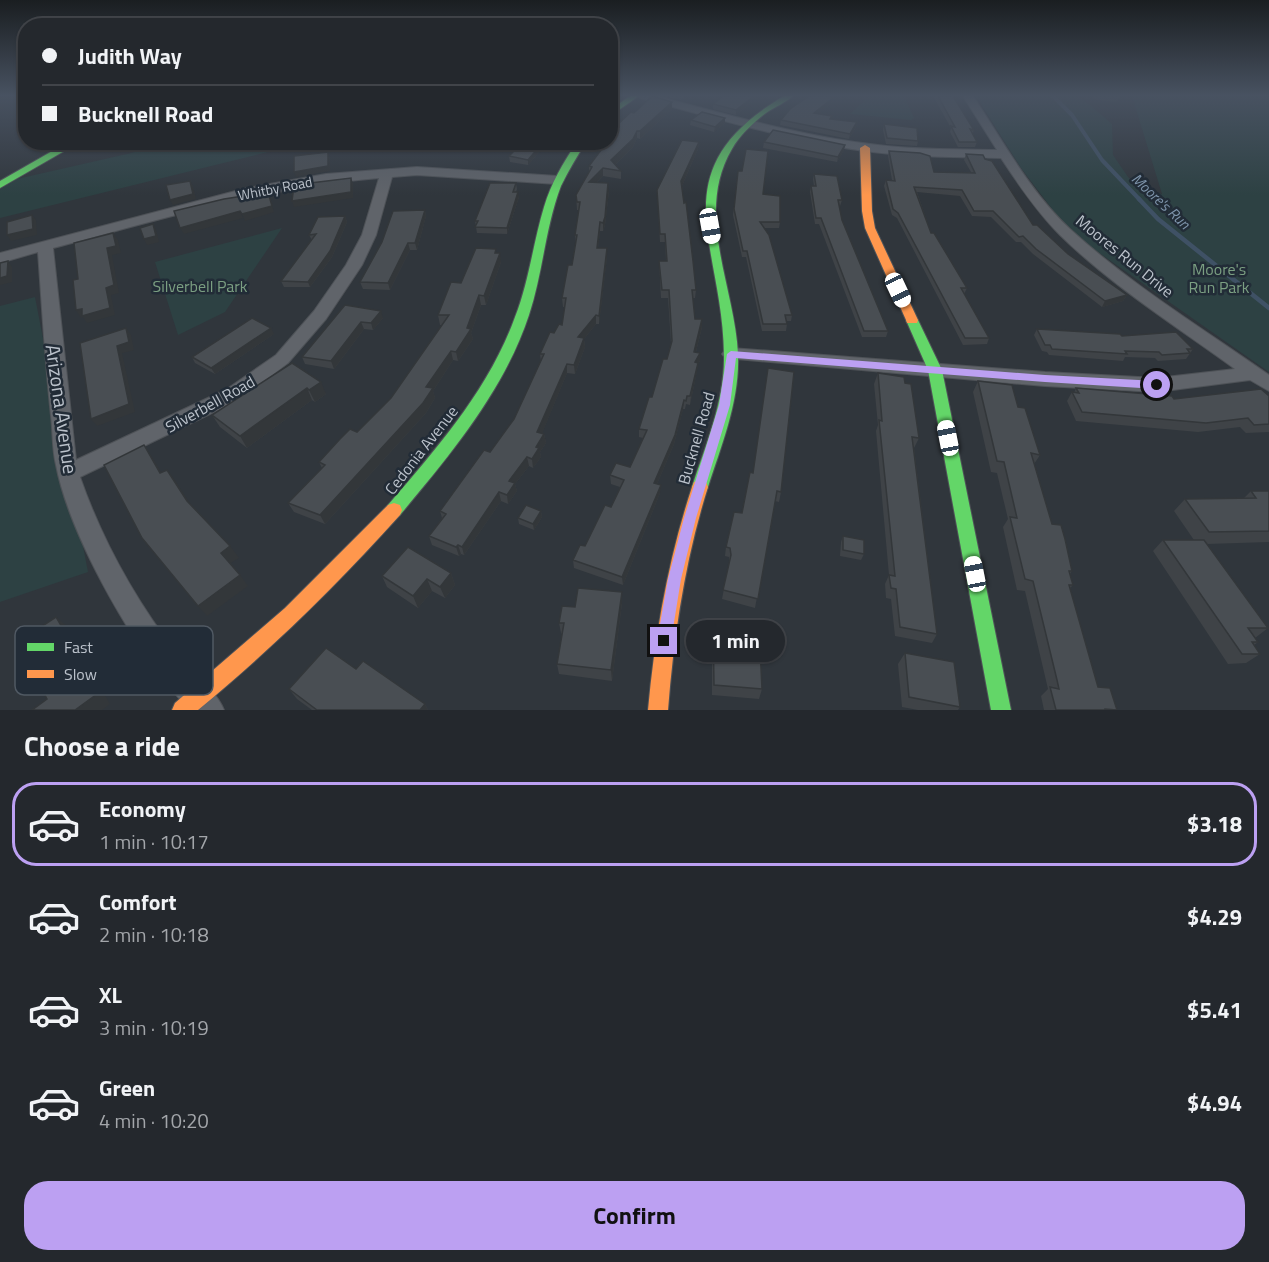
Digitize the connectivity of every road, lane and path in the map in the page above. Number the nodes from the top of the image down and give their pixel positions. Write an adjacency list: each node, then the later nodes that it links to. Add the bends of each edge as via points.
1 (745, 129): 13 (street, Bucknell Road, via 719,168 710,199 710,226)
2 (773, 129): 4 (street)
3 (989, 129): 7 (street, Moores Run Drive)
4 (865, 148): 7 (street); 14 (street, via 870,228)
5 (62, 150): 10 (street)
6 (577, 150): 9 (street, Cedonia Avenue)
7 (1004, 154): 15 (street, Moores Run Drive, via 1045,210 1083,248)
8 (387, 172): 9 (street, Whitby Road, via 433,171); 11 (street, Whitby Road, via 247,192); 17 (street, Silverbell Road, via 369,234 354,265 325,308 282,359 234,394)
9 (557, 180): 19 (street, Cedonia Avenue, via 521,319 471,413 353,555)
10 (0, 185)
11 (45, 246): 12 (street, Whitby Road); 17 (street, Arizona Avenue, via 54,368)
12 (0, 258)
13 (731, 354): 14 (street); 22 (street, Bucknell Road, via 725,405 675,579)
14 (935, 370): 15 (street, via 1162,385); 23 (street)
15 (1253, 373): 16 (street, Moores Run Drive)
16 (1269, 384)
17 (68, 472): 18 (street, Arizona Avenue, via 101,554)
18 (145, 626)
19 (213, 690)
20 (208, 695): 21 (street, Cedonia Avenue)
21 (196, 706)
22 (658, 710)
23 (1001, 710)

